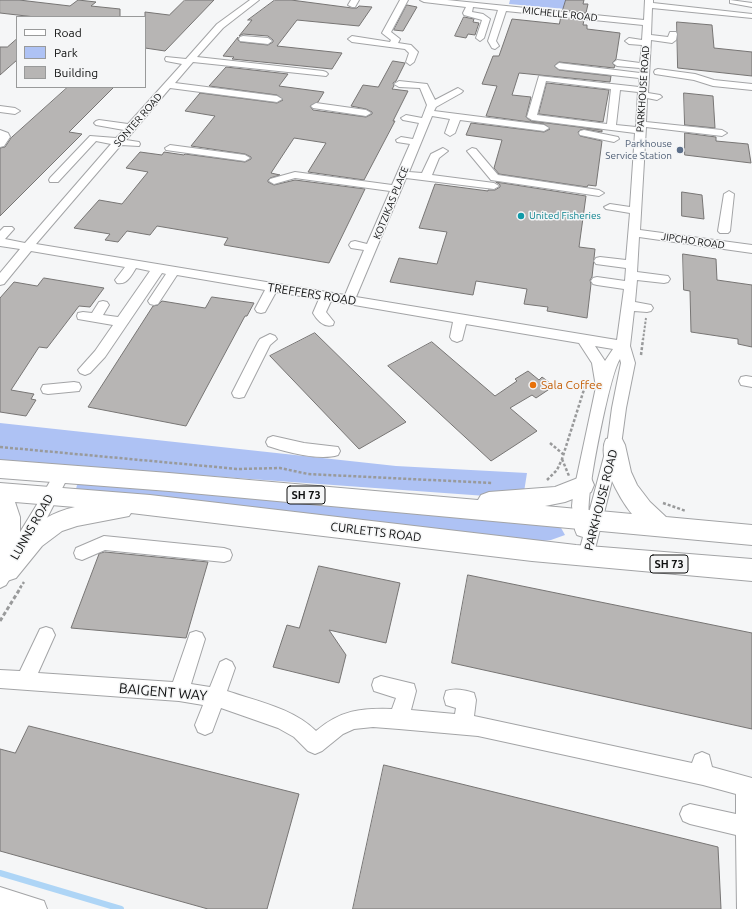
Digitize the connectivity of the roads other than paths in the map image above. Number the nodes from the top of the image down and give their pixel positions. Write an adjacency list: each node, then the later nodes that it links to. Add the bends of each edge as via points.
1 (404, 0): 22 (street, via 387,30 387,34 396,39)
2 (424, 0): 6 (street, MICHELLE ROAD)
3 (507, 0): 10 (street)
4 (732, 1): 8 (street)
5 (250, 2): 11 (street); 27 (street, SONTER ROAD, via 220,26)
6 (469, 3): 10 (street, MICHELLE ROAD); 16 (street, via 467,13 486,19)
7 (649, 3): 12 (street, via 725,17); 14 (street, PARKHOUSE ROAD)
8 (752, 5)
9 (593, 7): 13 (street)
10 (504, 8): 13 (street, MICHELLE ROAD, via 558,16); 23 (street, via 492,40)
11 (259, 11)
12 (752, 16)
13 (591, 17): 14 (street, MICHELLE ROAD, via 602,22)
14 (648, 23): 19 (street, PARKHOUSE ROAD)
15 (673, 34): 19 (street, via 672,40)
16 (480, 38)
17 (243, 39): 20 (street)
18 (352, 40): 22 (street)
19 (647, 40): 21 (street); 29 (street, PARKHOUSE ROAD)
20 (268, 41)
21 (629, 41)
22 (394, 45): 25 (street, via 412,49 414,52)
23 (495, 46)
24 (169, 59): 27 (street)
25 (410, 62)
26 (617, 63): 29 (street)
27 (189, 64): 30 (street); 34 (street, SONTER ROAD)
28 (559, 66): 31 (street)
29 (645, 66): 31 (street, PARKHOUSE ROAD)
30 (323, 74)
31 (644, 76): 38 (street, PARKHOUSE ROAD)
32 (752, 81): 36 (street, via 658,71 695,77 713,83)
33 (399, 84): 46 (street, via 424,86)
34 (168, 85): 40 (street); 51 (street, SONTER ROAD, via 155,93)
35 (616, 87): 38 (street); 50 (street); 50 (street, via 542,78 532,117)
36 (752, 87)
37 (458, 91): 46 (street)
38 (643, 93): 39 (street); 52 (street, PARKHOUSE ROAD)
39 (657, 97)
40 (277, 99)
41 (316, 106): 45 (street)
42 (0, 109): 43 (street)
43 (15, 111)
44 (479, 112): 46 (street)
45 (366, 113)
46 (428, 113): 47 (street); 48 (street); 59 (street, KOTZIKAS PLACE)
47 (456, 117): 54 (street); 56 (street, via 596,134)
48 (406, 118)
49 (99, 123): 51 (street)
50 (611, 127): 52 (street)
51 (132, 128): 58 (street, SONTER ROAD)
52 (641, 128): 55 (street); 77 (street, PARKHOUSE ROAD)
53 (0, 133): 60 (street, via 5,137)
54 (450, 133)
55 (722, 133)
56 (614, 139)
57 (401, 140): 59 (street)
58 (120, 141): 61 (street); 66 (street, via 94,138); 67 (street, SONTER ROAD)
59 (416, 142): 68 (street, KOTZIKAS PLACE)
60 (0, 144)
61 (135, 144)
62 (170, 148): 65 (street)
63 (443, 151): 69 (street, via 435,156)
64 (472, 151): 74 (street, via 495,178)
65 (245, 158)
66 (66, 168): 67 (street); 70 (street)
67 (93, 172): 82 (street, SONTER ROAD)
68 (402, 174): 69 (street); 73 (street, KOTZIKAS PLACE)
69 (425, 178): 72 (street)
70 (54, 180)
71 (274, 181): 73 (street, via 295,175)
72 (494, 186)
73 (396, 189): 83 (street, KOTZIKAS PLACE)
74 (599, 193)
75 (729, 194): 78 (street)
76 (610, 207): 77 (street)
77 (635, 211): 79 (street, PARKHOUSE ROAD)
78 (724, 231)
79 (634, 233): 84 (street, JIPCHO ROAD); 89 (street, PARKHOUSE ROAD)
80 (0, 242): 82 (street, TREFFERS ROAD)
81 (355, 245): 83 (street)
82 (27, 247): 86 (street, TREFFERS ROAD); 92 (street, SONTER ROAD)
83 (372, 248): 96 (street, KOTZIKAS PLACE)
84 (752, 250)
85 (600, 261): 89 (street)
86 (133, 264): 87 (street, TREFFERS ROAD); 91 (street)
87 (158, 269): 88 (street, TREFFERS ROAD); 104 (street)
88 (174, 271): 94 (street, TREFFERS ROAD); 97 (street)
89 (631, 275): 90 (street); 93 (street); 99 (street, PARKHOUSE ROAD)
90 (664, 279)
91 (121, 280)
92 (0, 281)
93 (597, 281)
94 (282, 286): 95 (street, TREFFERS ROAD); 101 (street)
95 (327, 297): 96 (street, TREFFERS ROAD); 102 (street)
96 (349, 300): 103 (street, TREFFERS ROAD)
97 (154, 301)
98 (103, 305): 104 (street, via 89,317)
99 (629, 306): 100 (street); 108 (street, PARKHOUSE ROAD)
100 (646, 308)
101 (261, 309)
102 (320, 317)
103 (460, 318): 105 (street); 107 (street, TREFFERS ROAD, via 497,319)
104 (121, 322): 109 (street, via 100,354)
105 (457, 336)
106 (270, 339): 113 (street, via 265,342)
107 (584, 340): 108 (street, TREFFERS ROAD); 112 (street, via 598,364)
108 (623, 346): 112 (street, PARKHOUSE ROAD, via 612,360); 115 (street, PARKHOUSE ROAD, via 628,363)
109 (85, 370)
110 (74, 387): 111 (street)
111 (48, 388)
112 (603, 388): 119 (street, PARKHOUSE ROAD)
113 (240, 393)
114 (273, 442): 116 (street, via 304,449)
115 (614, 445): 125 (street, PARKHOUSE ROAD); 126 (highway, via 618,468 626,489 638,506)
116 (333, 451)
117 (0, 469): 118 (highway, SH 73)
118 (62, 473): 121 (street, LUNNS ROAD); 124 (highway, SH 73)
119 (583, 485): 124 (highway, via 555,496); 125 (street, PARKHOUSE ROAD, via 580,506)
120 (0, 492): 121 (highway, CURLETTS ROAD / SH 73)
121 (51, 495): 123 (highway, CURLETTS ROAD / SH 73); 132 (street, LUNNS ROAD)
122 (0, 500): 132 (highway, via 8,517)
123 (143, 505): 130 (highway, CURLETTS ROAD / SH 73); 132 (highway, via 55,523 31,541)
124 (444, 508): 125 (highway, SH 73)
125 (588, 521): 126 (highway, SH 73); 130 (street, PARKHOUSE ROAD)
126 (662, 528): 127 (highway, SH 73)
127 (752, 535)
128 (82, 553): 129 (street, via 104,543)
129 (224, 555)
130 (586, 556): 131 (highway, CURLETTS ROAD / SH 73)
131 (752, 570)
132 (3, 575)
133 (46, 635): 137 (street)
134 (196, 639): 139 (street)
135 (226, 668): 140 (street)
136 (0, 679): 137 (street, BAIGENT WAY)
137 (25, 681): 139 (street, BAIGENT WAY)
138 (380, 684): 142 (street, via 407,691)
139 (179, 692): 140 (street, BAIGENT WAY)
140 (216, 697): 142 (street, BAIGENT WAY, via 283,720 301,730 315,744 331,729 348,720 361,717); 144 (street)
141 (453, 698): 143 (street, via 467,700)
142 (400, 719): 143 (street)
143 (463, 724): 145 (street, via 703,768)
144 (205, 725)
145 (749, 787): 147 (street)
146 (690, 814): 147 (street)
147 (746, 827): 150 (street)
148 (0, 898): 149 (street)
149 (36, 909)
150 (748, 909)

